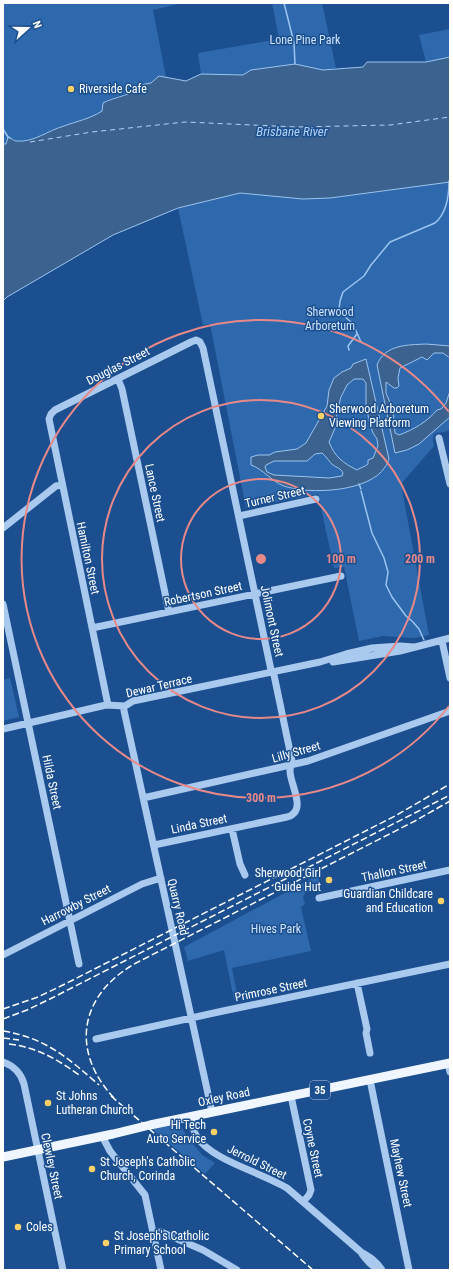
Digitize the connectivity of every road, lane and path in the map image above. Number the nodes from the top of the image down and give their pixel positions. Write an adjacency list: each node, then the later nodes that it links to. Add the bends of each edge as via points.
1 (198, 341): 2 (street, Douglas Street, via 191,342); 8 (street, Jolimont Street, via 203,348)
2 (118, 379): 3 (street, Douglas Street, via 55,410); 13 (street, Lance Street)
3 (50, 415): 6 (street, Hamilton Street, via 49,424)
4 (439, 438): 5 (street)
5 (450, 484)
6 (62, 485): 9 (street, via 56,486); 14 (street, Hamilton Street)
7 (316, 499): 8 (street, Turner Street)
8 (239, 516): 11 (street, Jolimont Street)
9 (3, 528)
10 (341, 576): 11 (street, Robertson Street)
11 (255, 594): 13 (street, Robertson Street); 17 (street, Jolimont Street)
12 (3, 604): 22 (street, Hilda Street)
13 (169, 612): 14 (street, Robertson Street)
14 (92, 628): 19 (street, Hamilton Street)
15 (450, 638): 16 (street, Dewar Terrace)
16 (442, 640): 17 (street, Dewar Terrace, via 366,657 320,662); 18 (street)
17 (273, 673): 20 (street, Dewar Terrace, via 133,701); 24 (street, Jolimont Street)
18 (450, 678)
19 (108, 705): 20 (street, Dewar Terrace); 22 (street, Dewar Terrace)
20 (123, 706): 25 (street, Quarry Road)
21 (450, 711): 24 (street, Lilly Street)
22 (28, 724): 23 (street, Dewar Terrace); 33 (street, Hilda Street)
23 (3, 729)
24 (291, 766): 25 (street, Lilly Street); 26 (street, Jolimont Street, via 298,806)
25 (143, 798): 28 (street, Quarry Road)
26 (295, 813): 27 (street, Linda Street, via 290,817)
27 (232, 829): 28 (street, Linda Street); 30 (street)
28 (154, 845): 31 (street, Quarry Road)
29 (450, 870): 32 (street, Thallon Street)
30 (245, 875)
31 (161, 878): 33 (street, Harrowby Street, via 148,881); 38 (street, Quarry Road)
32 (319, 898)
33 (70, 921): 34 (street, Harrowby Street); 35 (street, Hilda Street)
34 (3, 955)
35 (79, 964)
36 (450, 964): 37 (street, Primrose Street)
37 (358, 983): 38 (street, Primrose Street); 40 (street)
38 (191, 1018): 39 (street, Primrose Street); 45 (street, Quarry Road)
39 (96, 1039)
40 (370, 1053)
41 (3, 1062): 48 (street, Clewley Street, via 16,1070 22,1078)
42 (449, 1066): 43 (main road, Oxley Road / 35)
43 (370, 1080): 44 (main road, Oxley Road / 35); 56 (street, Mayhew Street)
44 (291, 1096): 45 (main road, Oxley Road / 35); 50 (street, Coyne Street, via 310,1190)
45 (212, 1112): 46 (main road, Oxley Road / 35)
46 (191, 1116): 47 (main road, Oxley Road / 35); 50 (street, Jerrold Street, via 194,1133 208,1150 281,1185)
47 (102, 1136): 48 (main road, Oxley Road / 35); 51 (street, via 110,1151 143,1192)
48 (38, 1150): 49 (main road, Oxley Road / 35); 52 (street, Clewley Street)
49 (3, 1157)
50 (303, 1202): 55 (street, Jerrold Street, via 361,1252 375,1268)
51 (153, 1233): 53 (street); 54 (street, via 161,1232 203,1250)
52 (63, 1270)
53 (161, 1270)
54 (237, 1270)
55 (381, 1270)
56 (410, 1270)

